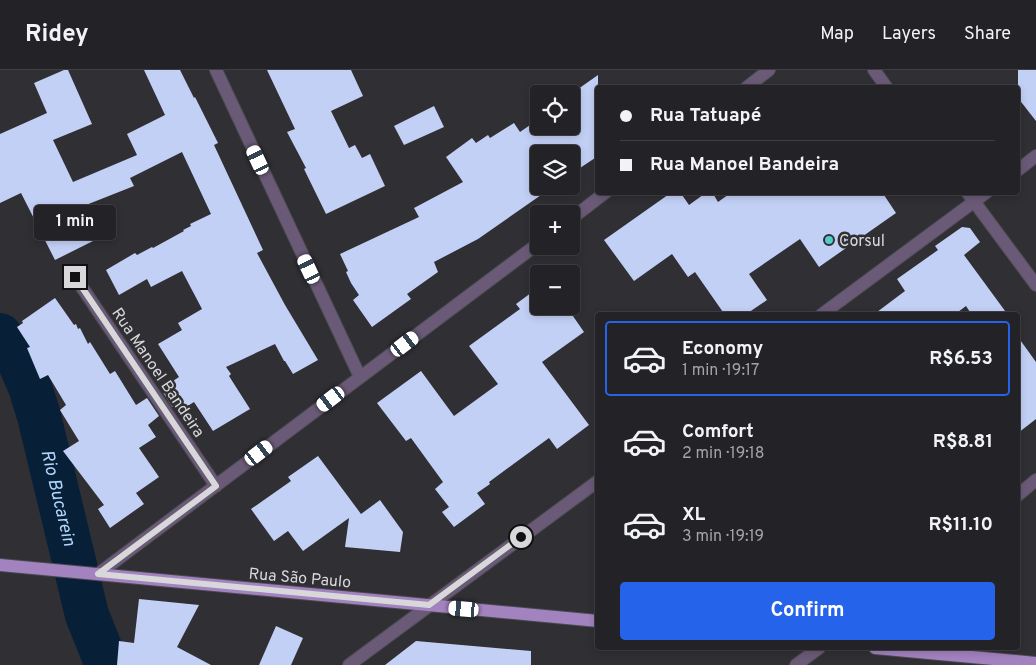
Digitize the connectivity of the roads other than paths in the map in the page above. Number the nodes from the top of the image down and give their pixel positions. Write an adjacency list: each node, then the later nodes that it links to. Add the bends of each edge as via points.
1 (216, 70): 15 (street)
2 (769, 70): 4 (street)
3 (874, 70): 5 (street)
4 (750, 85)
5 (885, 85)
6 (1036, 156): 7 (street)
7 (1020, 168)
8 (602, 195): 10 (street)
9 (970, 197): 13 (street); 14 (street)
10 (580, 211)
11 (530, 250): 15 (street)
12 (75, 277): 18 (street, Rua Manoel Bandeira)
13 (1036, 285)
14 (825, 312)
15 (360, 377): 18 (street)
16 (1036, 480): 19 (street)
17 (595, 482): 22 (street)
18 (216, 486): 21 (street)
19 (1020, 493)
20 (0, 565): 21 (main road, Rua São Paulo)
21 (98, 574): 22 (main road, Rua São Paulo)
22 (429, 605): 23 (main road, Rua São Paulo); 27 (street)
23 (595, 621)
24 (815, 650): 28 (street)
25 (896, 650): 26 (main road)
26 (1036, 663)
27 (349, 665)
28 (796, 665)

